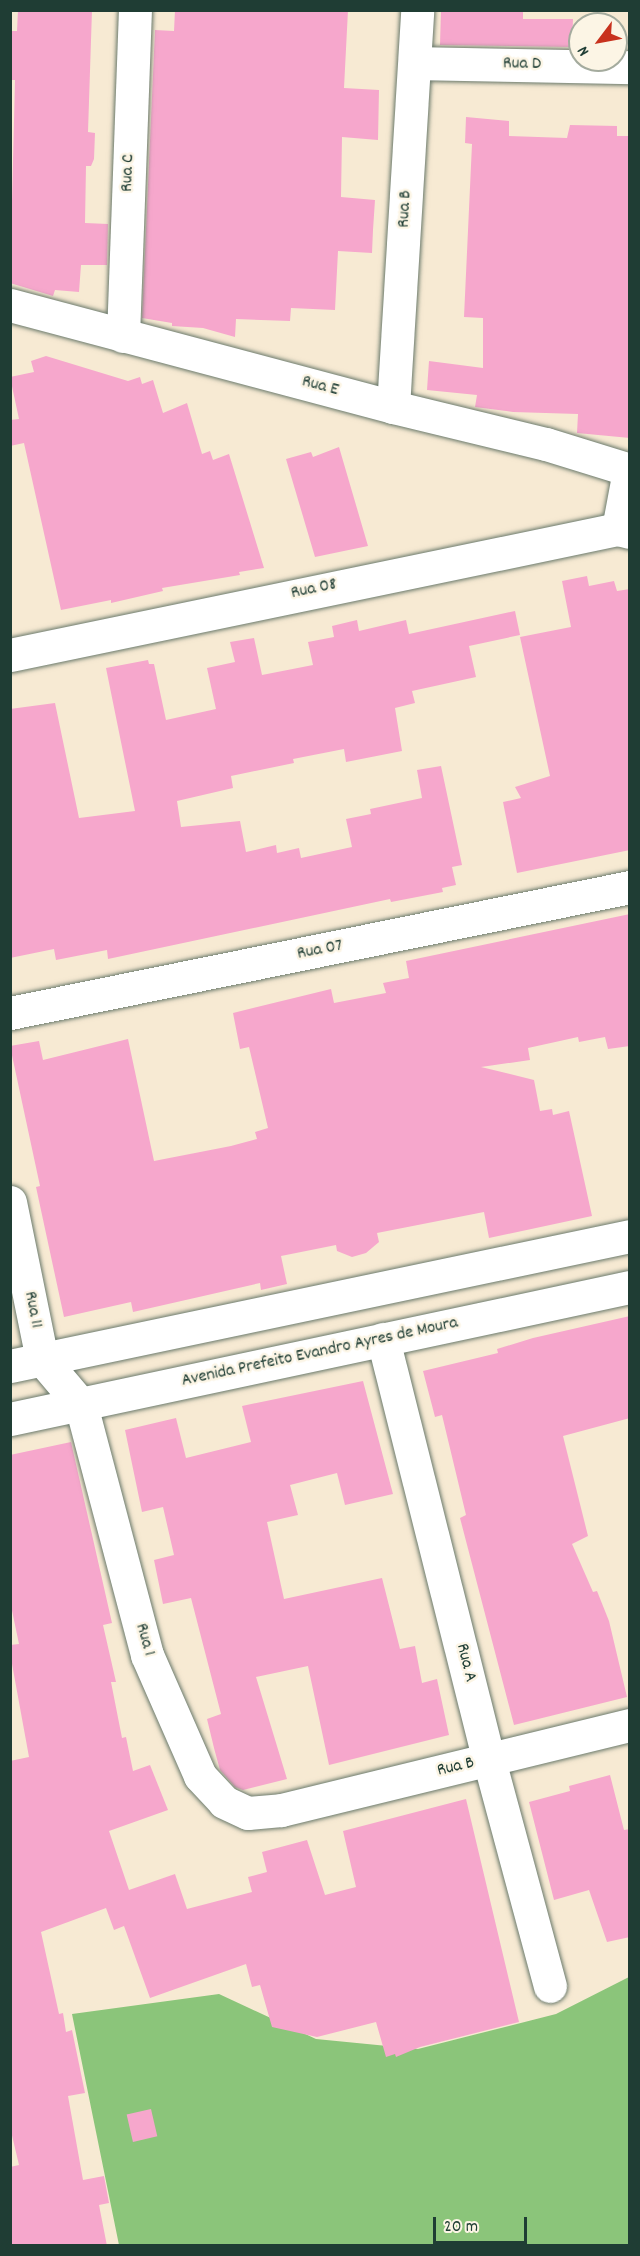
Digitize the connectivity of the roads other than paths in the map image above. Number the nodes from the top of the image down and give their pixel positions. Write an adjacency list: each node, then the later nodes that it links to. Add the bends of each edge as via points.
1 (135, 10): 6 (street, Rua C)
2 (417, 10): 3 (street, Rua B)
3 (415, 63): 4 (street, Rua D); 7 (street, Rua B)
4 (630, 67)
5 (10, 305): 6 (street, Rua E)
6 (123, 336): 7 (street, Rua E)
7 (393, 407): 8 (street, Rua E, via 546,444)
8 (629, 470): 9 (street)
9 (624, 530): 10 (street, Rua 08)
10 (10, 655)
11 (630, 887): 12 (street, Rua 07)
12 (10, 1013)
13 (10, 1202): 17 (street, Rua 11)
14 (630, 1236): 17 (street)
15 (630, 1287): 16 (street, Avenida Prefeito Evandro Ayres de Moura)
16 (382, 1339): 19 (street, Avenida Prefeito Evandro Ayres de Moura); 22 (street, Rua A)
17 (42, 1359): 18 (street); 19 (street, Rua 11)
18 (10, 1366)
19 (81, 1405): 20 (street, Avenida Prefeito Evandro Ayres de Moura); 23 (street, Rua 1, via 147,1655 200,1776 224,1803 248,1814)
20 (10, 1419)
21 (630, 1725): 22 (street, Rua B)
22 (489, 1760): 23 (street, Rua B); 24 (street, Rua A)
23 (281, 1810)
24 (550, 1986)

